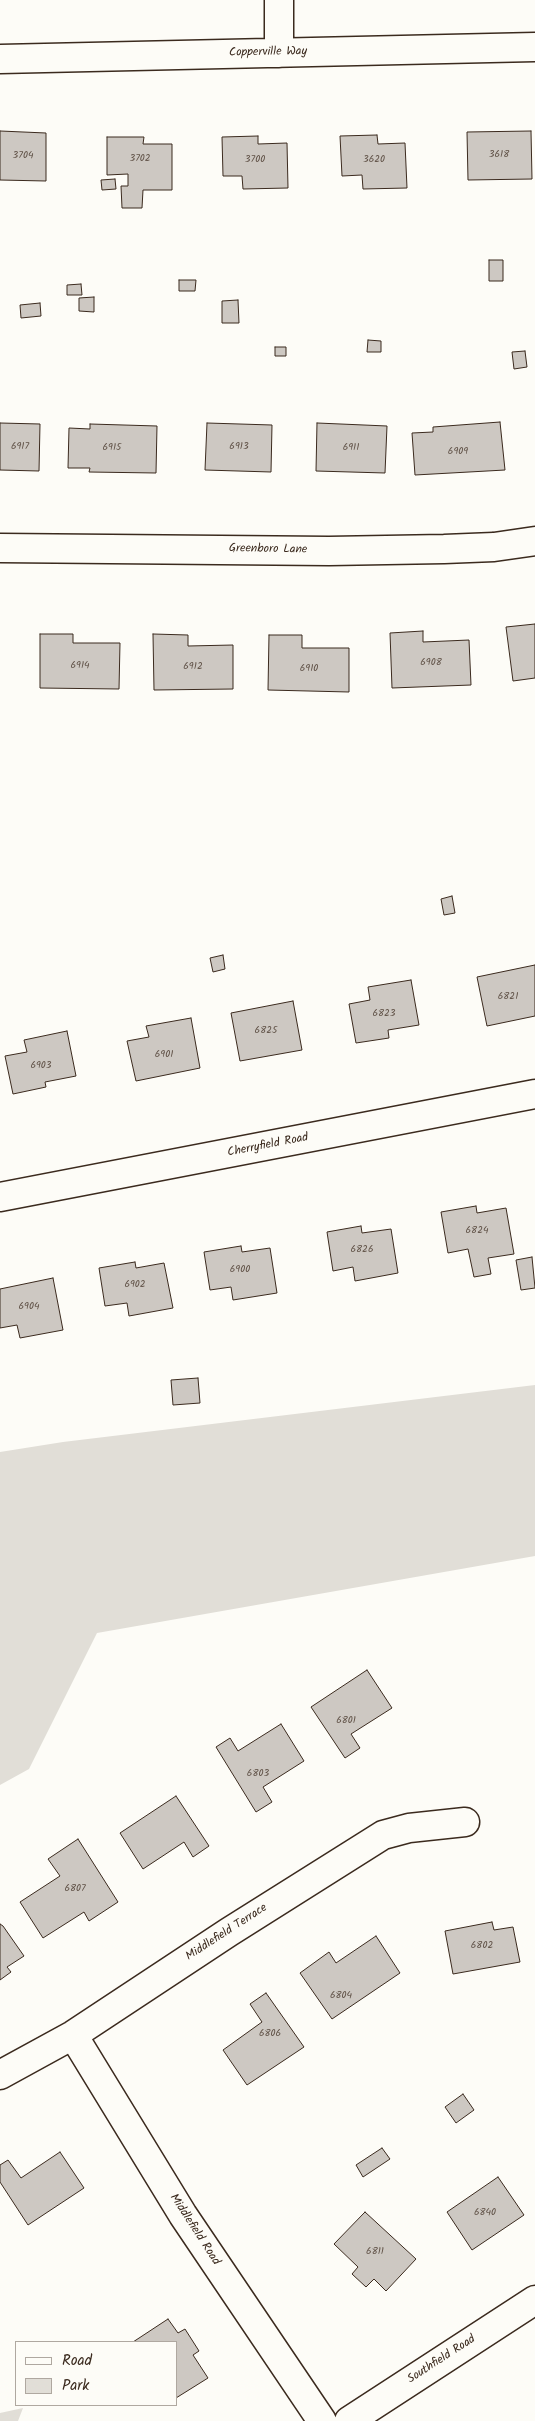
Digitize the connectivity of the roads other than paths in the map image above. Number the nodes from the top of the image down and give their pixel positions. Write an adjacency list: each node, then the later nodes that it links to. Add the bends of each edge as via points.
1 (279, 0): 3 (street)
2 (535, 46): 3 (street, Copperville Way)
3 (279, 53): 4 (street, Copperville Way)
4 (0, 59)
5 (535, 541): 6 (street, Greenboro Lane, via 494,547 319,551)
6 (0, 548)
7 (535, 1094): 8 (street, Cherryfield Road)
8 (0, 1197)
9 (465, 1822): 10 (street, Middlefield Terrace, via 409,1828 383,1835)
10 (73, 2035): 11 (street, Middlefield Terrace); 13 (street, Middlefield Road, via 183,2215)
11 (0, 2075)
12 (535, 2300): 14 (street, Southfield Road)
13 (322, 2421)
14 (349, 2421)

